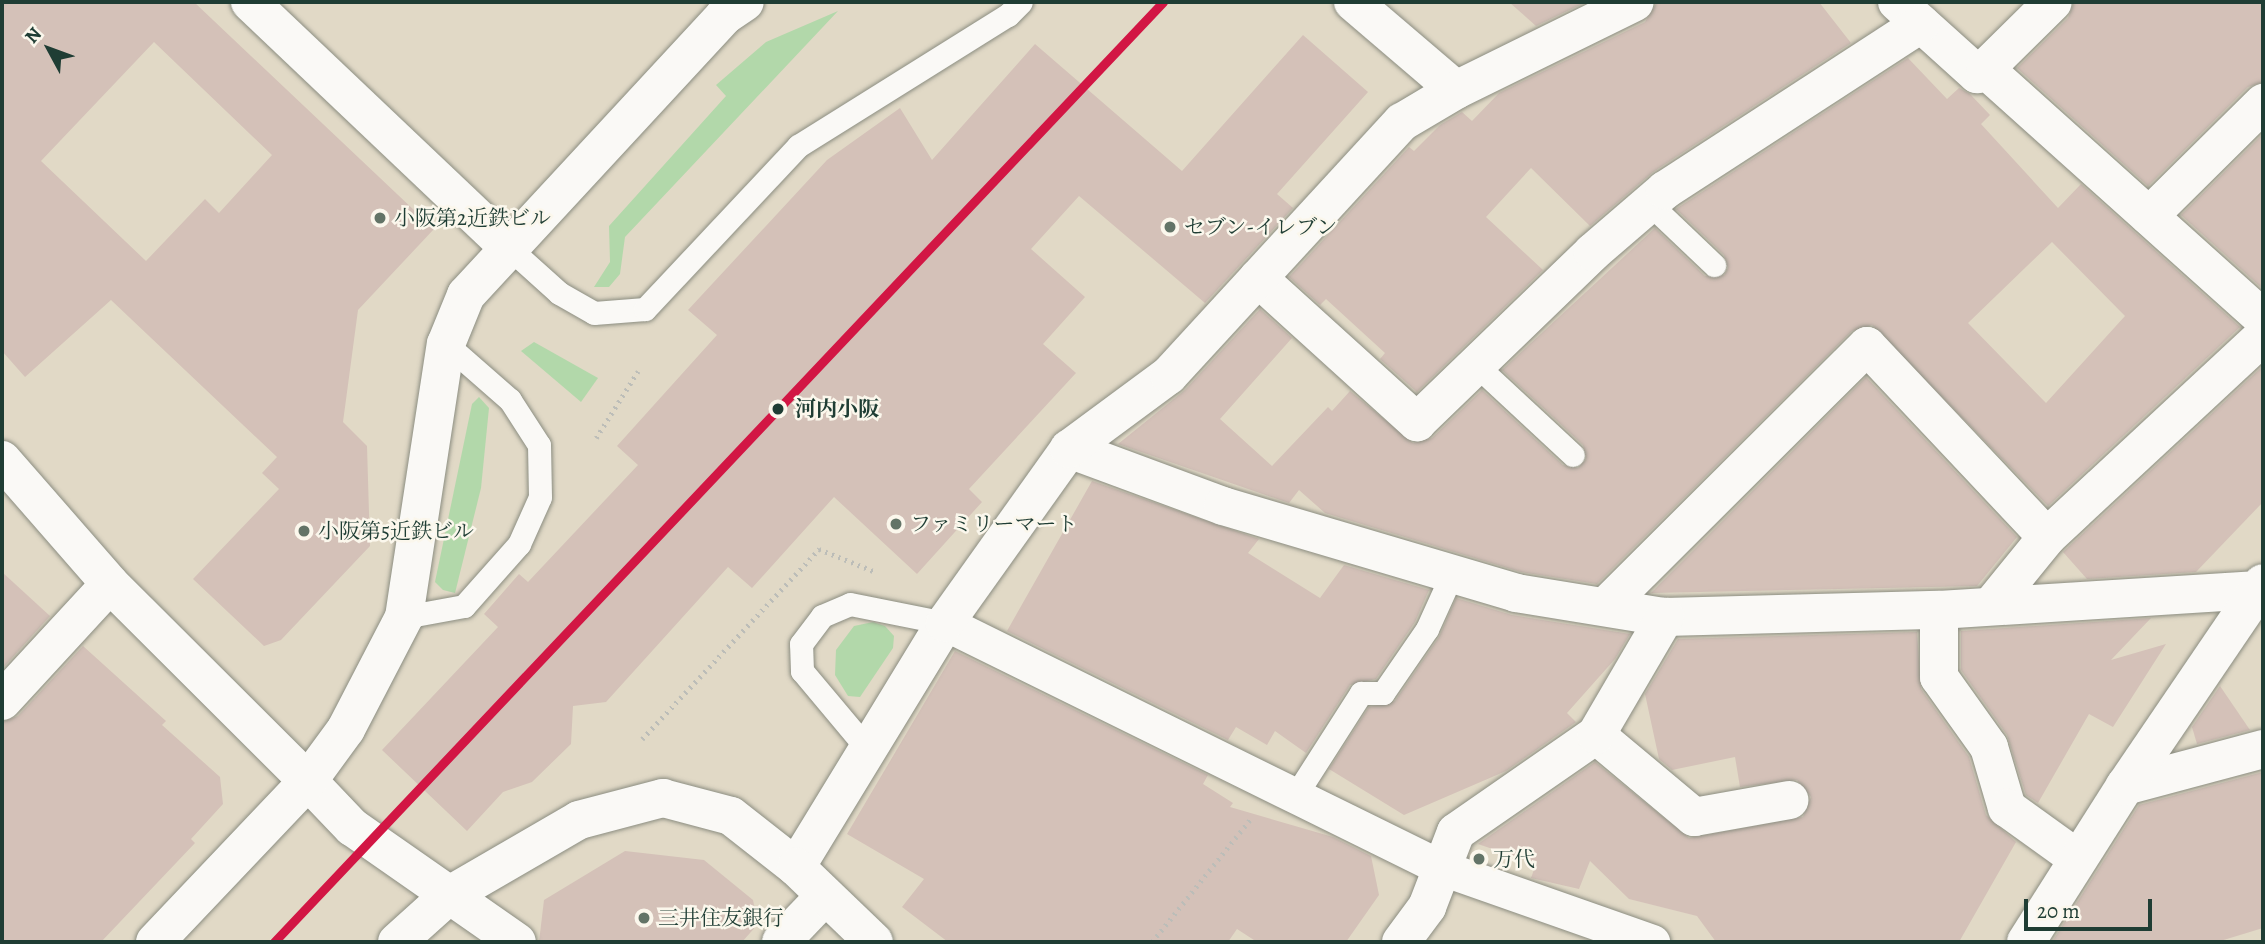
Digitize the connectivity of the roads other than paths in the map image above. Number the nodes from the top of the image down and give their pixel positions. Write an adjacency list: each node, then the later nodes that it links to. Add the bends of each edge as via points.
1 (250, 2): 13 (street)
2 (745, 2): 13 (street, via 724,16)
3 (1021, 2): 13 (lane, via 1008,15 798,146 645,309 594,313 559,293)
4 (1353, 2): 9 (street)
5 (1635, 2): 9 (street)
6 (2053, 2): 8 (street)
7 (1909, 13): 8 (street, via 1977,74); 11 (street)
8 (1985, 69): 12 (street)
9 (1456, 89): 15 (street, via 1402,122)
10 (2263, 103): 12 (street)
11 (1649, 203): 14 (lane); 19 (street)
12 (2149, 216): 16 (street)
13 (508, 247): 18 (street, via 466,295)
14 (1714, 265)
15 (1258, 278): 19 (street, via 1417,422); 20 (street, via 1169,375)
16 (2263, 318)
17 (2263, 336): 23 (street)
18 (446, 344): 30 (street); 30 (lane, via 510,400 539,445 540,498 519,544 464,606)
19 (1476, 365): 21 (lane)
20 (1069, 449): 24 (street, via 1223,506); 32 (street)
21 (1573, 455)
22 (2, 460): 25 (street)
23 (2047, 537): 27 (street, via 1867,346); 28 (street)
24 (1452, 574): 27 (street, via 1516,593); 39 (lane, via 1427,629 1382,693 1361,694)
25 (110, 584): 33 (street); 37 (street)
26 (2259, 587): 28 (street); 38 (street)
27 (1607, 605): 31 (street)
28 (1991, 606): 29 (street)
29 (1939, 610): 31 (street); 41 (street, via 1939,677 1989,747 2007,808)
30 (404, 617): 37 (street, via 346,729)
31 (1665, 617): 34 (street)
32 (945, 623): 35 (street); 35 (lane, via 849,604 822,616 801,644 802,671); 39 (street)
33 (2, 701)
34 (1596, 735): 40 (street, via 1694,817); 43 (street, via 1456,832)
35 (865, 746): 42 (street)
36 (2263, 749): 38 (street)
37 (308, 781): 44 (street, via 352,827); 46 (street)
38 (2125, 786): 41 (street)
39 (1288, 789): 43 (street)
40 (1789, 800)
41 (2078, 859): 53 (street)
42 (796, 867): 44 (street, via 731,816 663,798 579,820); 45 (street)
43 (1442, 868): 51 (street, via 1427,907); 52 (street)
44 (448, 895): 47 (street); 48 (street, via 503,928)
45 (823, 898): 49 (street); 50 (street)
46 (155, 942)
47 (397, 942)
48 (517, 942)
49 (781, 942)
50 (874, 942)
51 (1401, 942)
52 (1652, 942)
53 (2026, 942)

